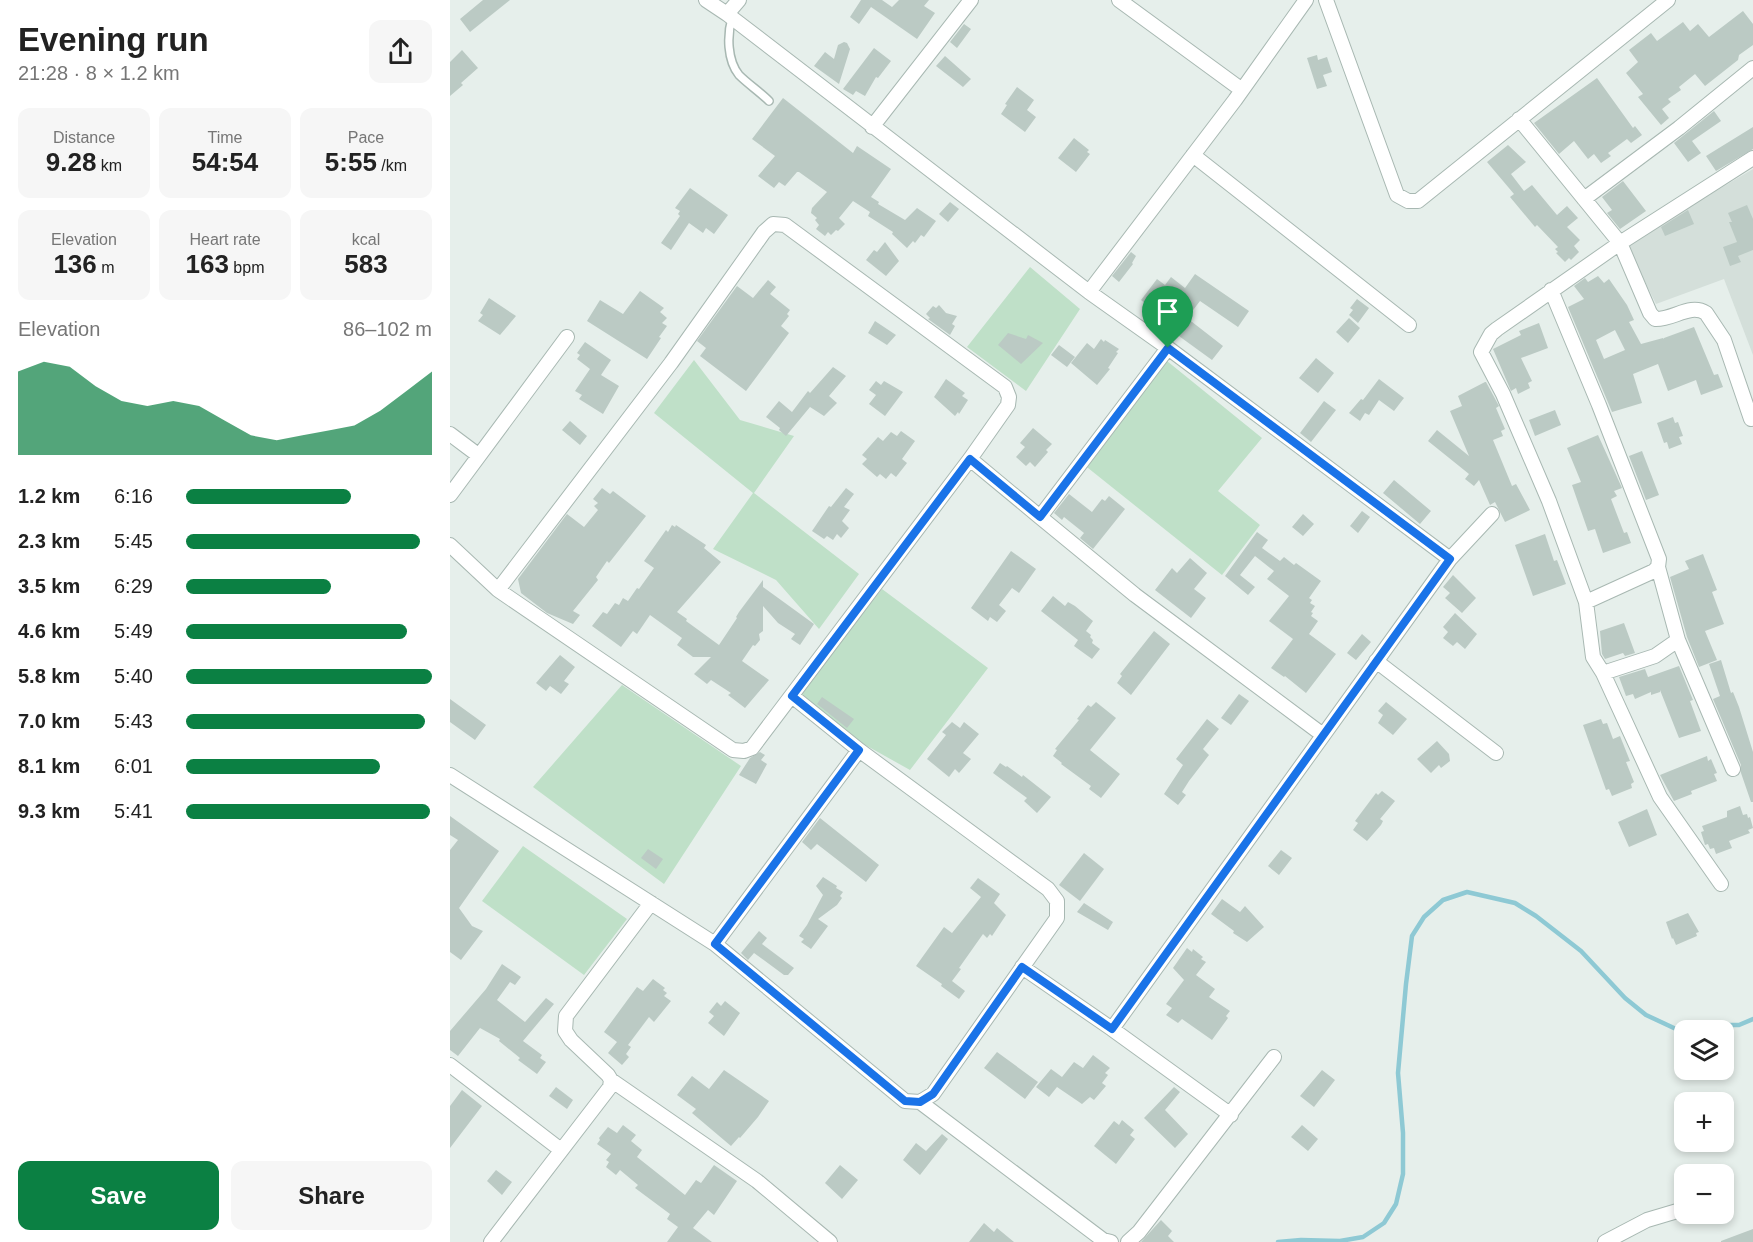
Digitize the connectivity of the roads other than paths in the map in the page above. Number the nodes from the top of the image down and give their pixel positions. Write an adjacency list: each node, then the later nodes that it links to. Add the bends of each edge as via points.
1 (706, 0): 8 (street)
2 (739, 0): 8 (street)
3 (971, 0): 13 (street)
4 (1119, 0): 10 (street)
5 (1306, 0): 10 (street)
6 (1326, 0): 12 (street, via 1397,195 1418,201)
7 (1668, 0): 12 (street)
8 (730, 16): 11 (lane, via 732,61 739,74); 13 (street)
9 (1753, 68): 16 (street)
10 (1242, 90): 14 (street)
11 (769, 101)
12 (1520, 119): 16 (street)
13 (872, 127): 19 (street)
14 (1193, 155): 19 (street); 20 (street)
15 (1753, 158): 17 (street)
16 (1584, 199): 17 (street)
17 (1620, 243): 18 (street); 23 (street, via 1655,319 1693,309 1706,313 1724,340)
18 (1551, 290): 32 (street, via 1604,416 1659,559); 34 (street, via 1497,328 1481,352 1549,501)
19 (1089, 292): 22 (street)
20 (1409, 325)
21 (567, 337): 25 (street)
22 (1168, 348): 29 (street); 31 (street)
23 (1751, 419)
24 (450, 434): 25 (street)
25 (478, 455): 27 (street)
26 (970, 459): 29 (street); 33 (street, via 1008,405 1010,397 1005,387 785,225 773,224); 38 (street)
27 (450, 495)
28 (1492, 514): 31 (street)
29 (1040, 517): 39 (street, via 1135,595)
30 (450, 545): 33 (street)
31 (1450, 559): 36 (street)
32 (1658, 567): 34 (street); 35 (street)
33 (498, 590): 38 (street, via 733,750 744,752 753,748)
34 (1586, 602): 37 (street, via 1593,657)
35 (1678, 640): 37 (street, via 1655,656); 42 (street)
36 (1376, 661): 39 (street); 41 (street)
37 (1603, 673): 44 (street, via 1660,797)
38 (792, 696): 40 (street)
39 (1323, 735): 48 (street)
40 (859, 750): 46 (street); 47 (street, via 1048,889 1056,901 1057,918)
41 (1496, 753)
42 (1732, 769)
43 (450, 775): 45 (street)
44 (1721, 884)
45 (651, 903): 46 (street); 51 (street, via 566,1016 565,1030 571,1040)
46 (715, 944): 52 (street, via 905,1101)
47 (1022, 967): 48 (street); 52 (street, via 933,1094)
48 (1112, 1029): 53 (street)
49 (1274, 1057): 53 (street)
50 (450, 1065): 54 (street)
51 (611, 1080): 54 (street, via 610,1087); 57 (street, via 757,1181)
52 (920, 1102): 58 (street, via 1103,1240)
53 (1231, 1115): 59 (street)
54 (561, 1150): 56 (street)
55 (1674, 1212): 60 (street, via 1647,1220)
56 (491, 1242)
57 (830, 1242)
58 (1111, 1242)
59 (1128, 1242)
60 (1605, 1242)

